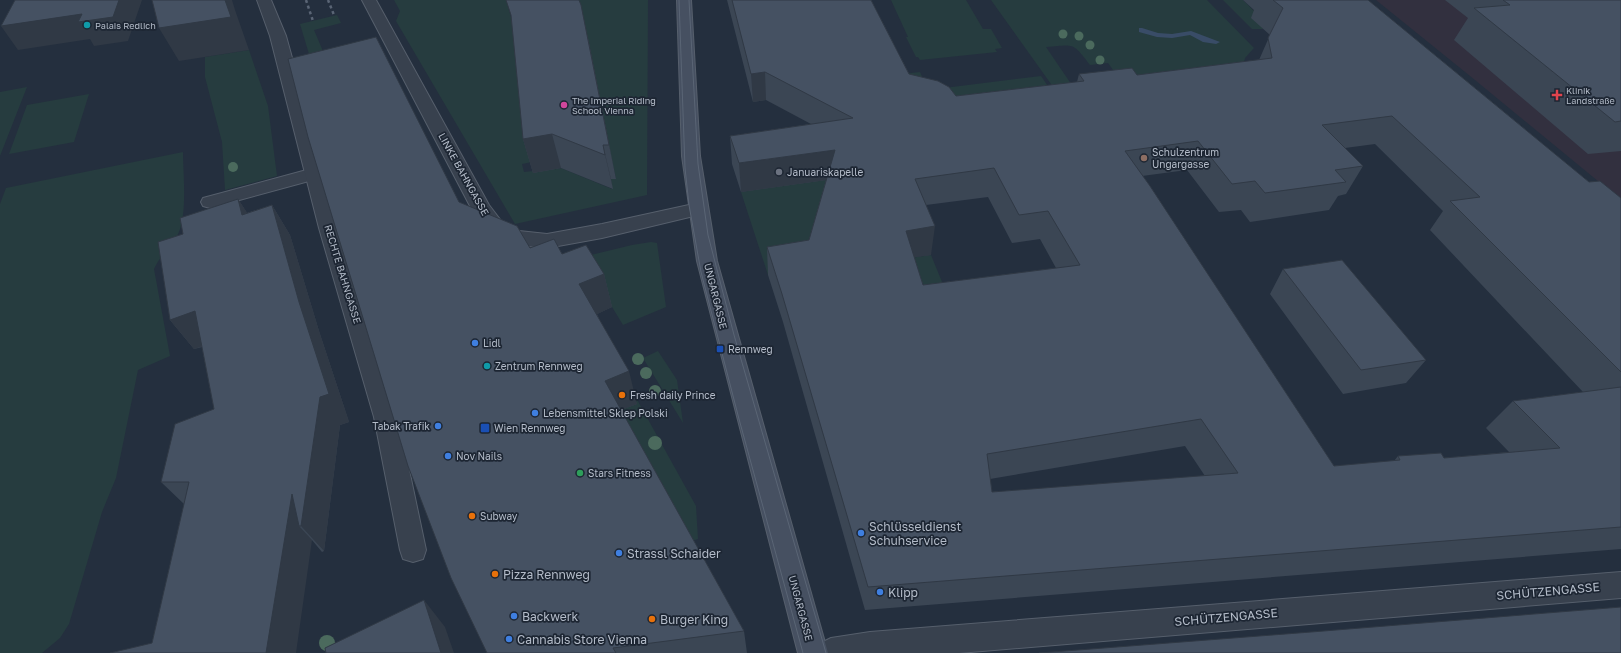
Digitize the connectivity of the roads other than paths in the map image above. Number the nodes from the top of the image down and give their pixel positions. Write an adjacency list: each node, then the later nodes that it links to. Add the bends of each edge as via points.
1 (264, 0): 4 (street, RECHTE BAHNGASSE, via 278,36)
2 (369, 0): 6 (street, LINKE BAHNGASSE, via 481,208 498,231 517,238 547,241)
3 (684, 0): 6 (main road, UNGARGASSE, via 691,156)
4 (314, 174): 5 (lane); 7 (street, RECHTE BAHNGASSE, via 386,417)
5 (210, 202)
6 (698, 209): 9 (main road, UNGARGASSE, via 708,268)
7 (413, 550)
8 (1621, 585): 10 (street, SCHÜTZENGASSE, via 870,646)
9 (813, 653)
10 (830, 653)

